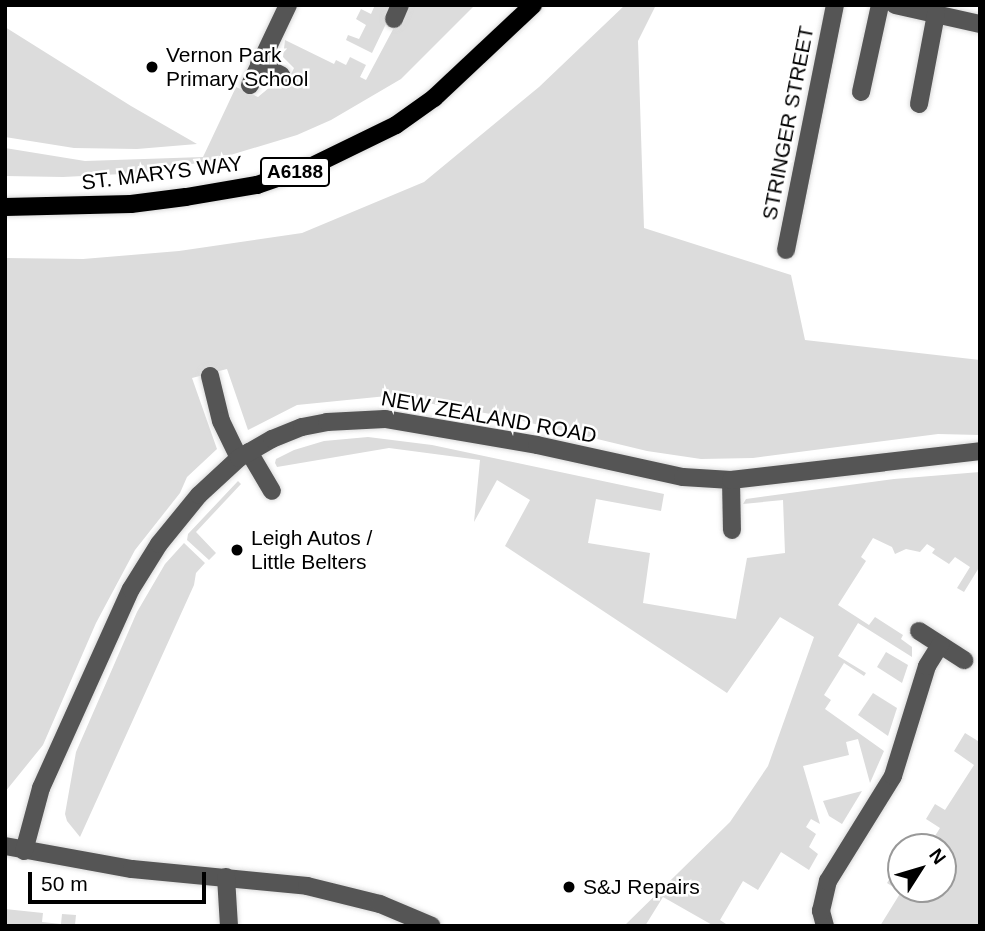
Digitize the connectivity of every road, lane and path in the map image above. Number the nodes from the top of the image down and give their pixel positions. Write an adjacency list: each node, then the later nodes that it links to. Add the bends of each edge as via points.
1 (288, 5): 8 (street)
2 (533, 5): 13 (main road, ST. MARYS WAY / A6188, via 434,98 396,125 312,166 257,185 131,204)
3 (835, 5): 14 (street, STRINGER STREET)
4 (880, 5): 11 (street)
5 (895, 5): 6 (street)
6 (936, 14): 7 (street); 12 (street)
7 (980, 24)
8 (260, 64): 9 (street); 10 (street)
9 (281, 75)
10 (250, 85)
11 (861, 92)
12 (919, 104)
13 (5, 207)
14 (786, 250)
15 (211, 376): 17 (street, via 221,421)
16 (980, 451): 18 (street, NEW ZEALAND ROAD)
17 (244, 456): 18 (street, NEW ZEALAND ROAD, via 302,427 385,419 537,445 682,477); 19 (street); 25 (street, NEW ZEALAND ROAD, via 188,508 131,589 41,788)
18 (731, 480): 20 (street)
19 (272, 491)
20 (732, 530)
21 (919, 631): 22 (street)
22 (940, 645): 23 (street); 29 (street, via 926,668 893,776 828,881 821,911)
23 (964, 660)
24 (5, 846): 25 (street)
25 (24, 851): 26 (street, via 132,869)
26 (226, 877): 27 (street); 28 (street, via 344,894)
27 (229, 926)
28 (432, 926)
29 (825, 926)

